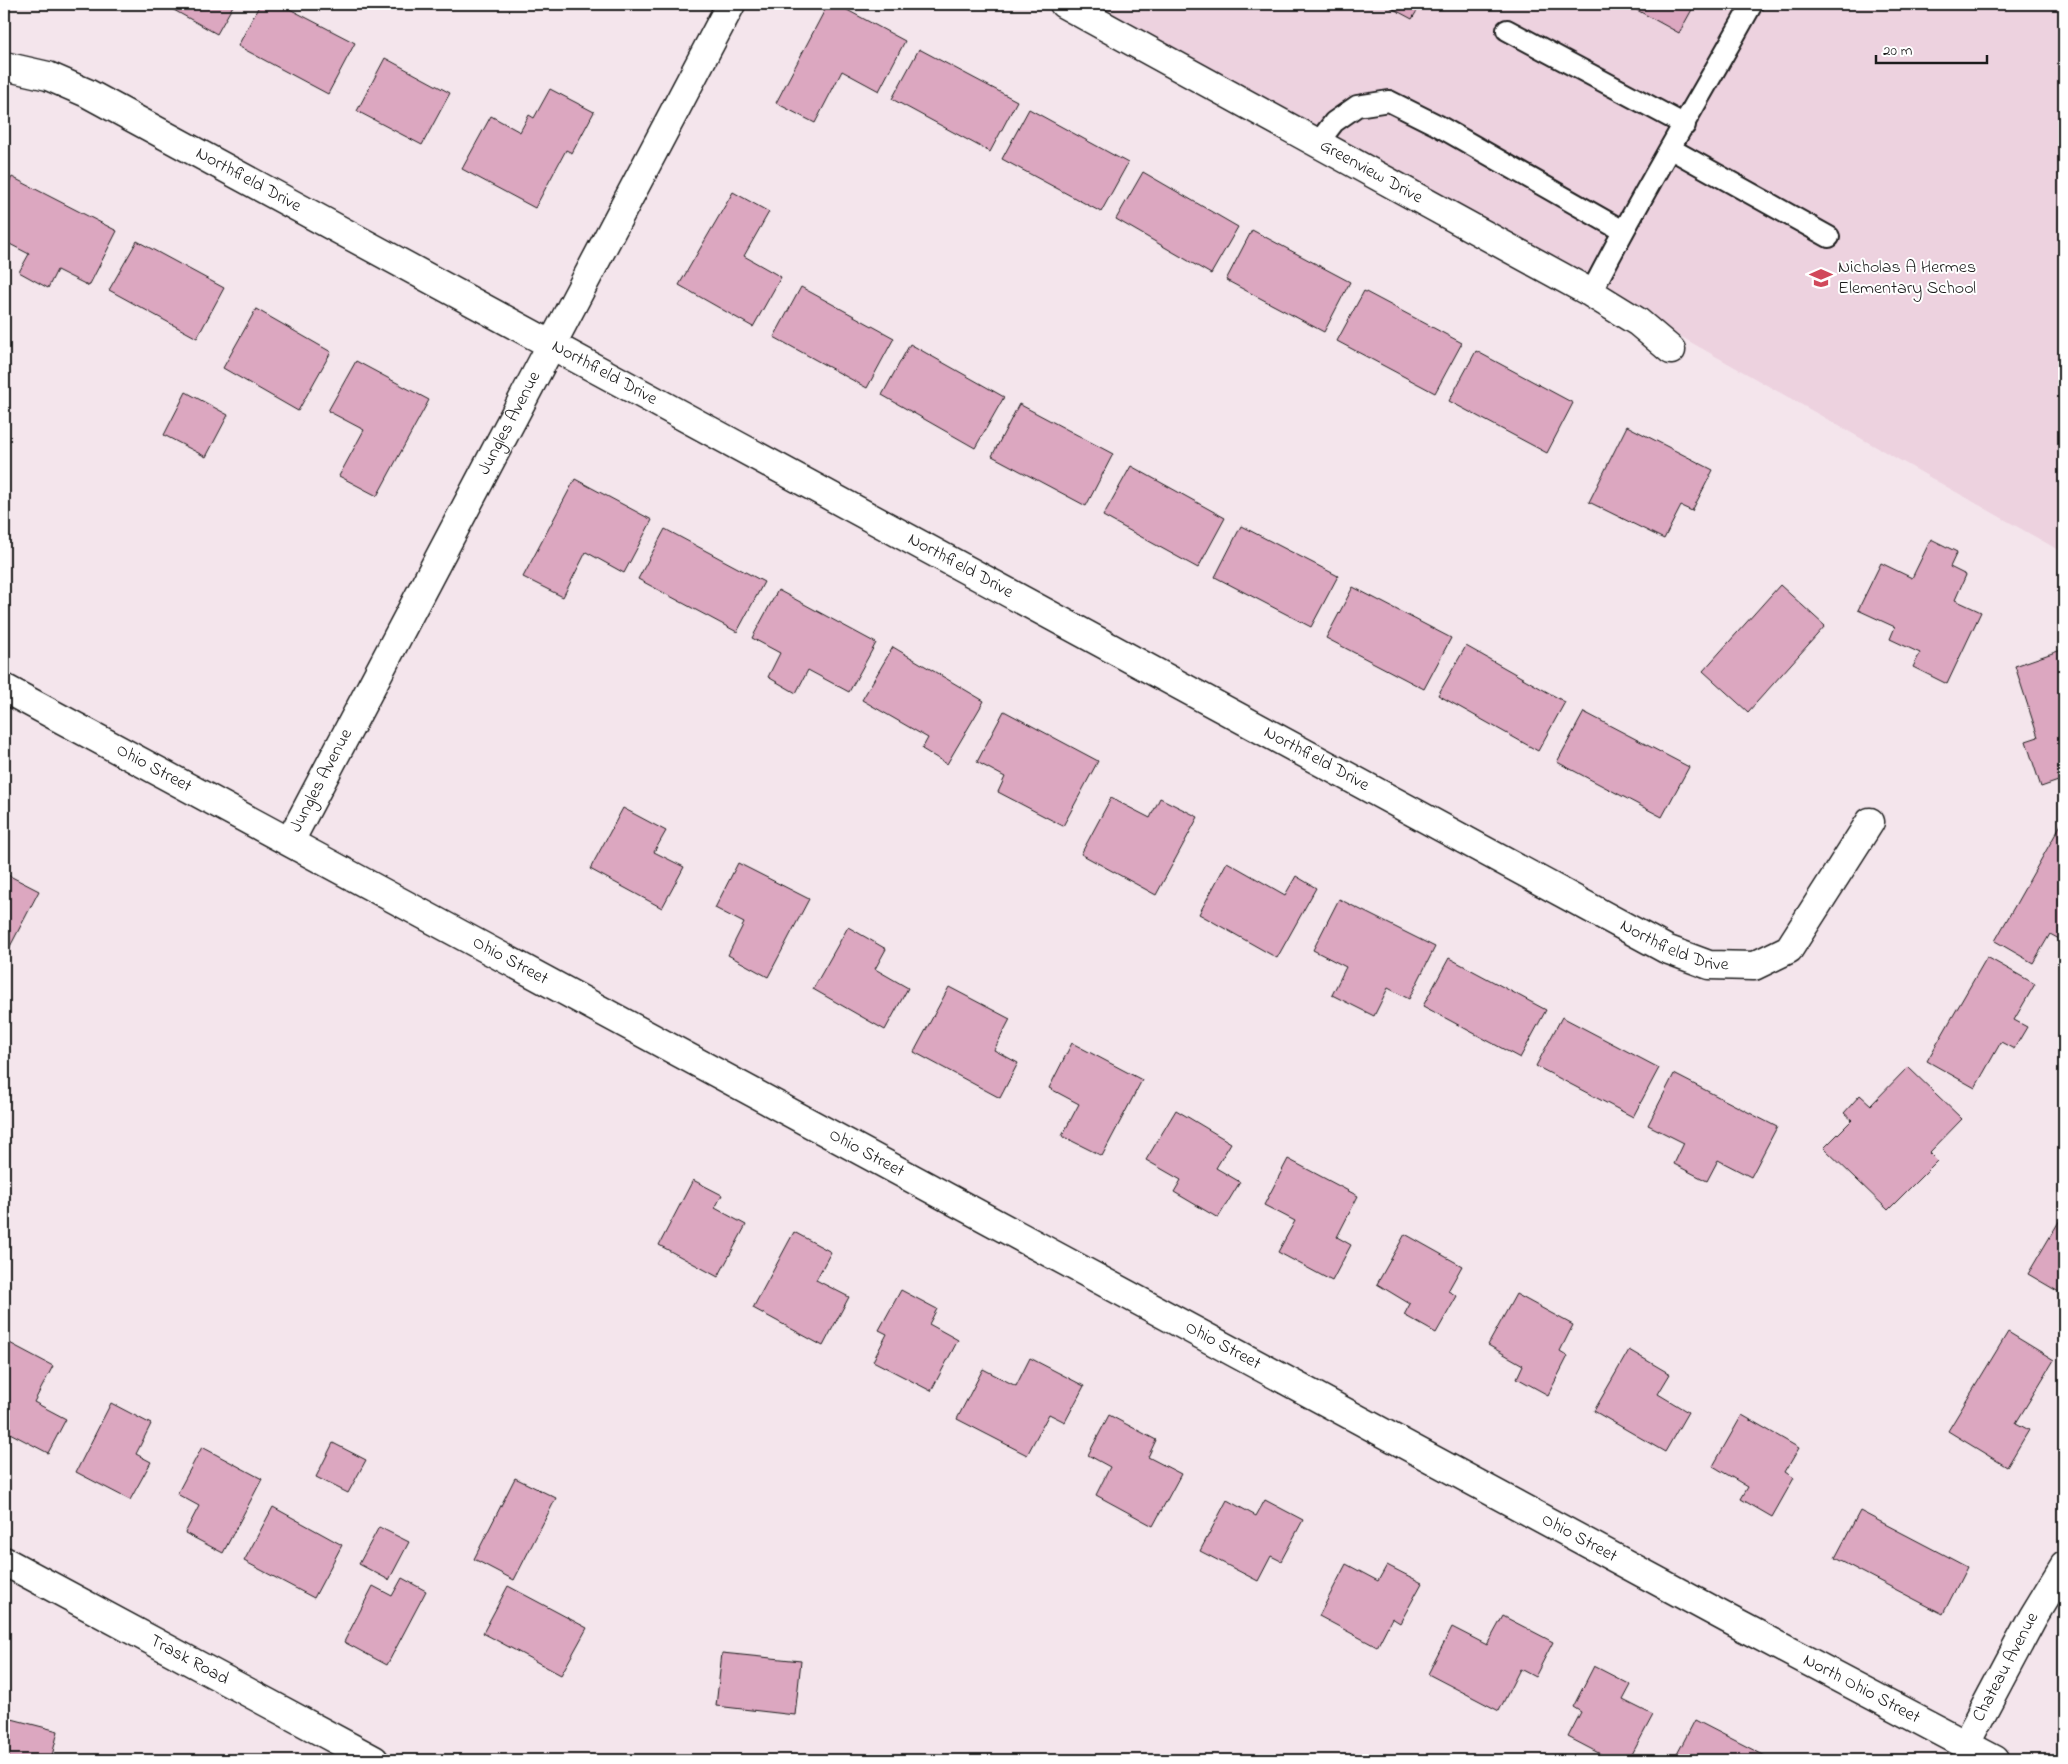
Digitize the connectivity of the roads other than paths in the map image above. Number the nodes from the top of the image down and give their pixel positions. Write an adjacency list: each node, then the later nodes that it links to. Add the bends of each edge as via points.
1 (731, 4): 12 (street, Jungles Avenue)
2 (1064, 4): 7 (street, Greenview Drive)
3 (1752, 4): 6 (lane)
4 (1507, 30): 6 (lane)
5 (4, 66): 12 (street, Northfield Drive, via 48,76 87,92)
6 (1685, 125): 8 (lane)
7 (1318, 144): 9 (lane, via 1334,122 1357,106 1389,101); 11 (street, Greenview Drive)
8 (1671, 149): 9 (lane); 10 (lane)
9 (1623, 231): 11 (lane)
10 (1829, 237)
11 (1591, 293): 13 (street, Greenview Drive, via 1638,322)
12 (553, 344): 15 (street, Northfield Drive, via 1666,949 1710,965 1754,966 1789,949); 16 (street, Jungles Avenue)
13 (1671, 350)
14 (4, 688): 16 (street, Ohio Street)
15 (1870, 822)
16 (290, 841): 19 (street, Ohio Street)
17 (4, 1561): 21 (street, Trask Road)
18 (2064, 1566): 20 (street, Chateau Avenue, via 2032,1617)
19 (1728, 1619): 20 (street, North Ohio Street)
20 (1966, 1745): 22 (street, North Ohio Street)
21 (374, 1760)
22 (1994, 1760)

